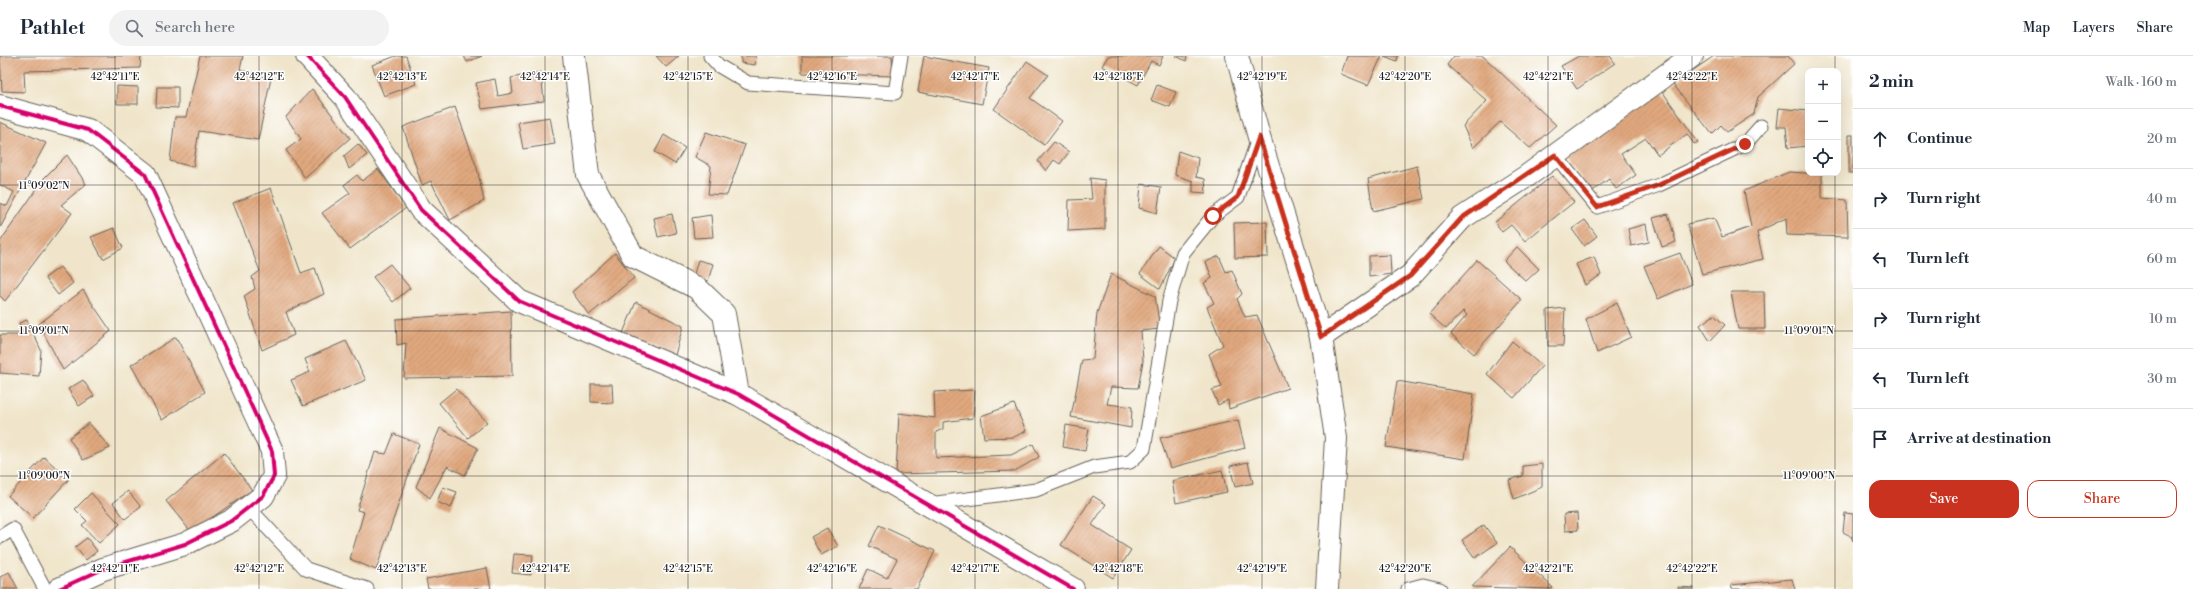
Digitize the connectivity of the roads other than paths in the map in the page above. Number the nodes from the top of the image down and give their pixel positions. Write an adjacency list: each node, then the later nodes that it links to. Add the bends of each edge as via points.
1 (307, 56): 12 (street, via 345,97 421,210 519,301)
2 (574, 56): 12 (street, via 588,175 633,256 697,288 724,314)
3 (710, 56): 4 (lane, via 719,66 748,83 895,93)
4 (901, 56)
5 (1237, 56): 9 (street)
6 (1692, 56): 10 (street)
7 (0, 106): 14 (street, via 88,130 145,174 272,451 274,476 263,496)
8 (1761, 126): 10 (lane, via 1745,144 1659,185 1597,207)
9 (1259, 137): 11 (street); 13 (lane, via 1238,197 1213,216 1184,253 1169,301 1144,449 1130,462 1094,467 1036,490)
10 (1555, 155): 11 (street, via 1462,218 1410,276)
11 (1321, 337): 20 (street, via 1336,438)
12 (738, 394): 13 (street)
13 (927, 504): 19 (street)
14 (248, 507): 17 (street, via 230,521 185,544 103,569); 18 (lane, via 306,569)
15 (0, 537): 16 (lane, via 13,530)
16 (44, 589)
17 (59, 589)
18 (366, 589)
19 (1074, 589)
20 (1327, 589)
21 (1408, 589): 22 (lane, via 1423,585)
22 (1440, 589)

